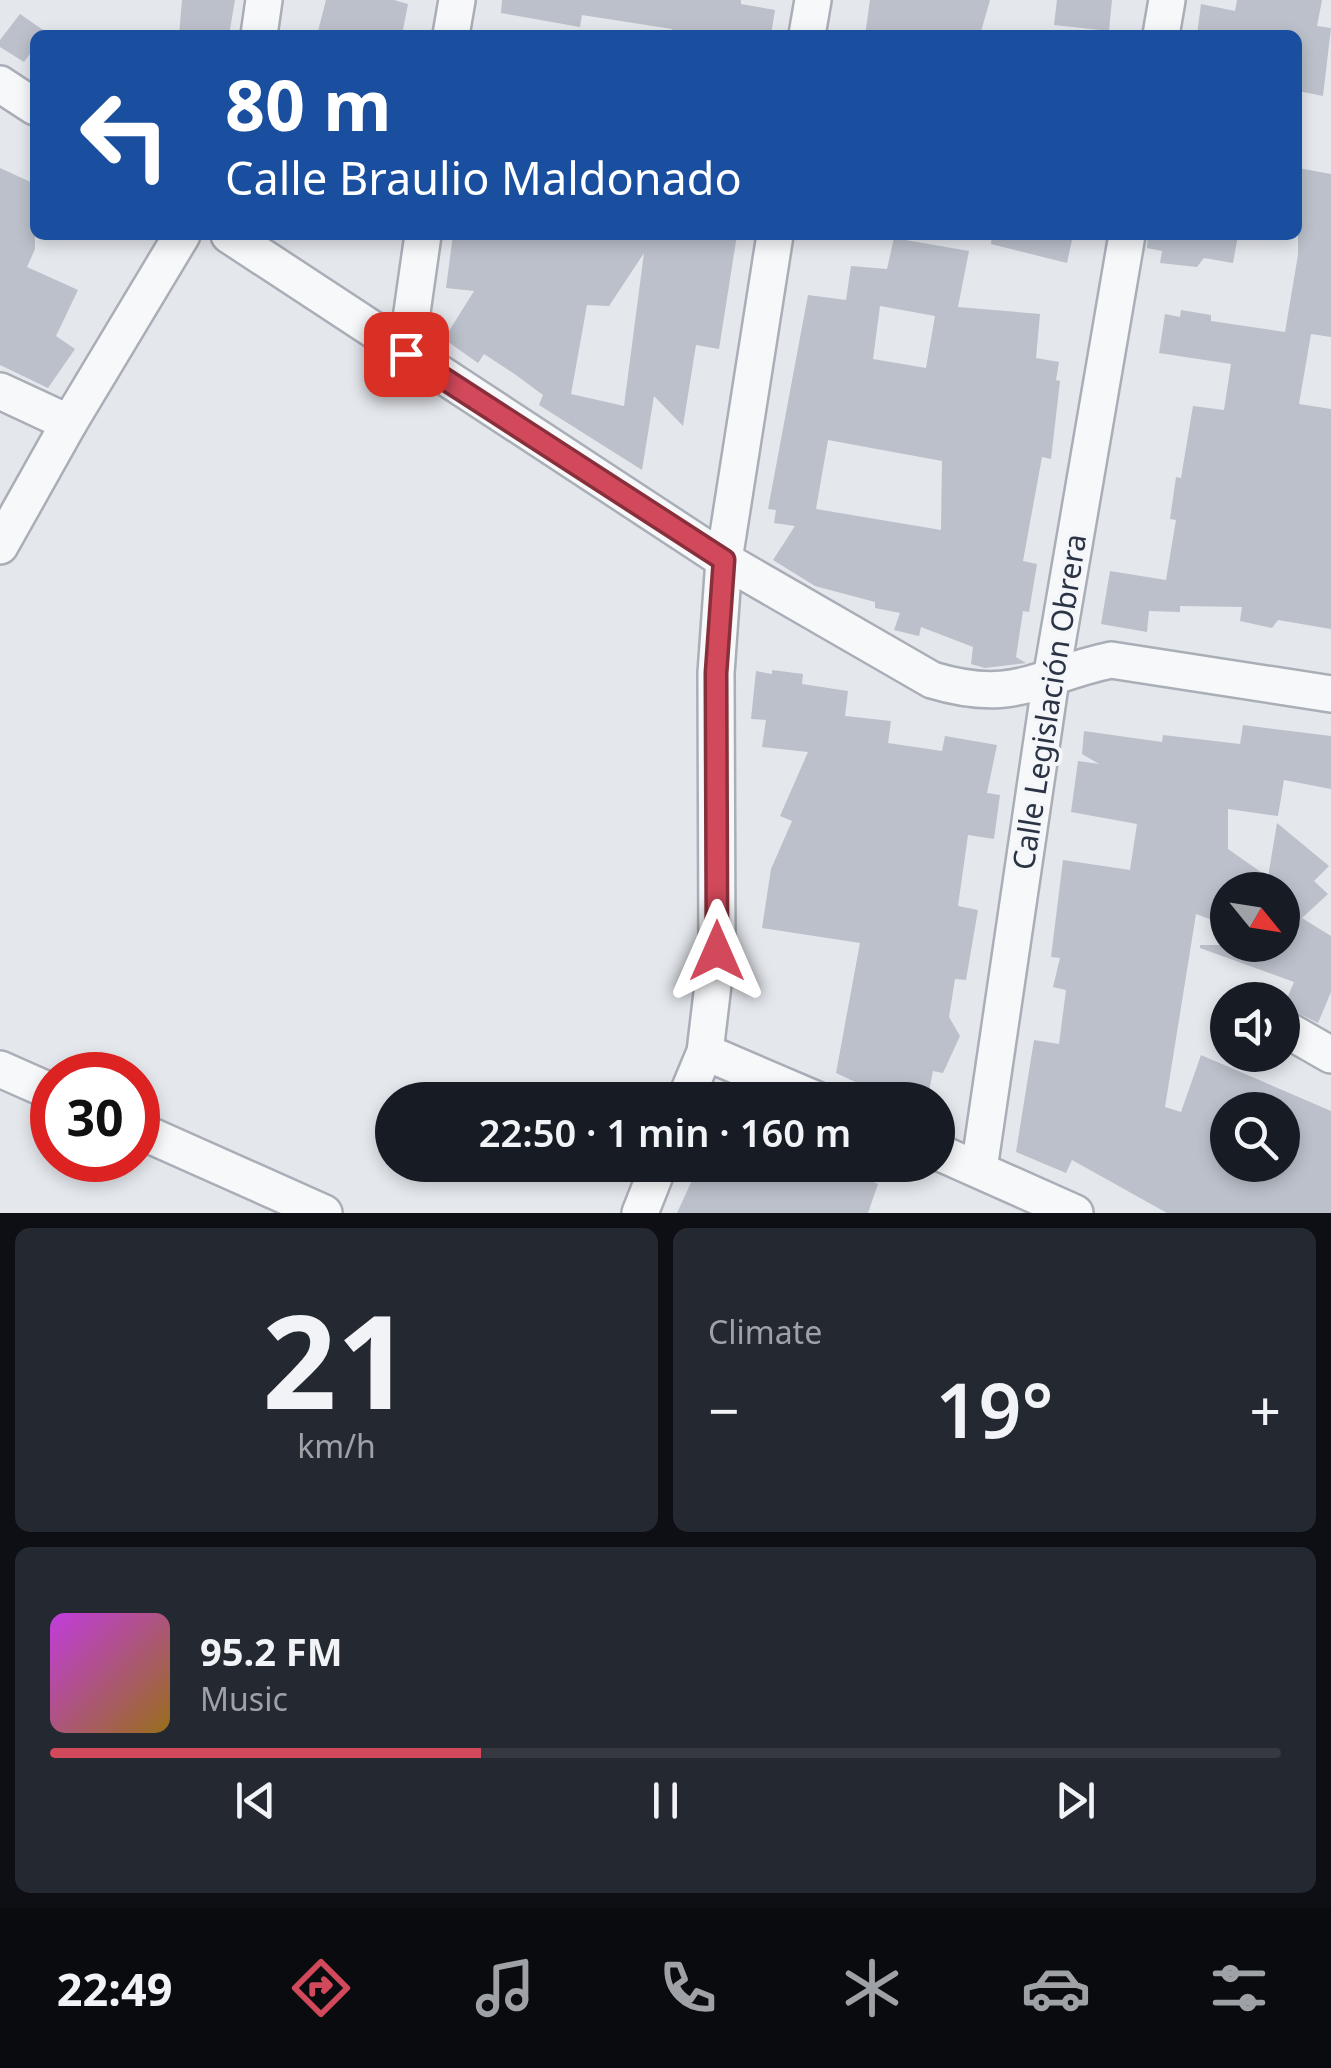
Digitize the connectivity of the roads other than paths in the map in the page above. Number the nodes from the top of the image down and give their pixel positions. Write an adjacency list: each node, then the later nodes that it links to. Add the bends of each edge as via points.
1 (264, 0): 5 (street)
2 (456, 0): 6 (street)
3 (813, 0): 7 (street)
4 (1167, 0): 8 (street)
5 (260, 30)
6 (453, 30)
7 (808, 30)
8 (1162, 30)
9 (0, 84): 10 (street)
10 (30, 104)
11 (179, 240): 18 (street)
12 (236, 240): 16 (street)
13 (422, 240): 16 (street)
14 (775, 240): 20 (street)
15 (1126, 240): 21 (street, Calle Legislación Obrera)
16 (406, 354): 20 (street)
17 (0, 391): 18 (street)
18 (69, 422): 19 (street)
19 (0, 546)
20 (724, 560): 21 (street, via 932,680 988,691); 24 (street, via 716,673 717,951)
21 (1051, 679): 22 (street, via 1111,660); 32 (street, Calle Legislación Obrera)
22 (1331, 694)
23 (1300, 1037): 25 (street)
24 (705, 1052): 28 (street); 29 (street)
25 (1331, 1054)
26 (0, 1069): 27 (street)
27 (30, 1082)
28 (693, 1082)
29 (775, 1082)
30 (160, 1140): 34 (street)
31 (955, 1159): 32 (street)
32 (979, 1170): 36 (street)
33 (652, 1182): 35 (street)
34 (324, 1213)
35 (640, 1213)
36 (1075, 1213)

